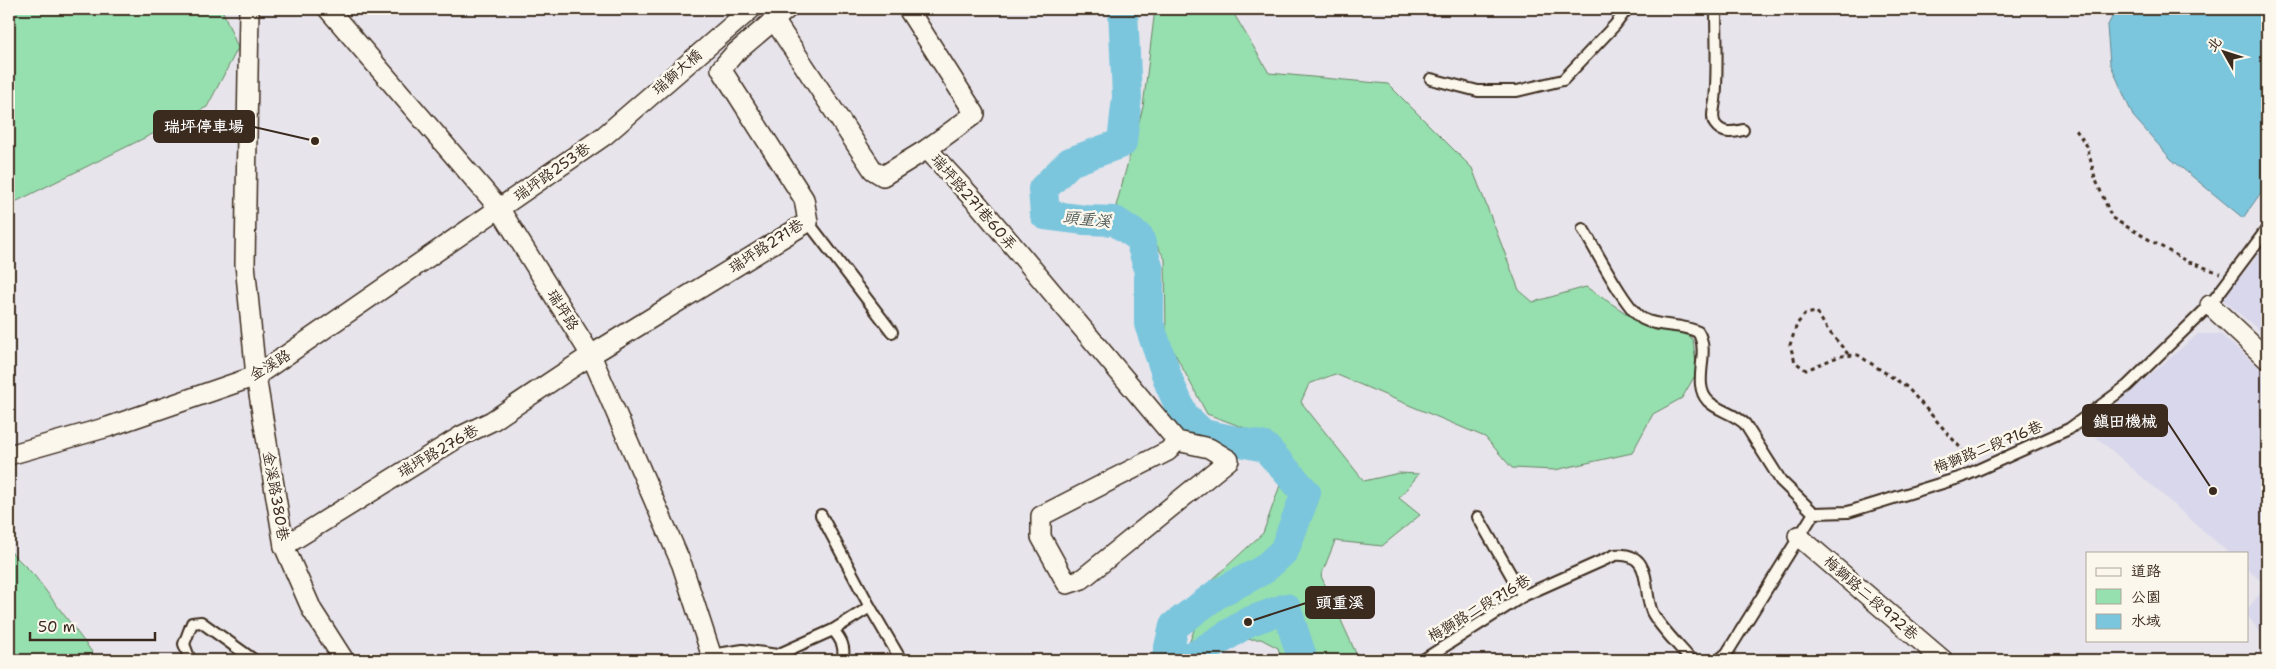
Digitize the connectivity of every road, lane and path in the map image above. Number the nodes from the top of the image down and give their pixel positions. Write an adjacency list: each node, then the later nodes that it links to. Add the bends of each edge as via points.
1 (249, 9): 23 (street, 金溪路380巷, via 245,264)
2 (328, 9): 13 (street, 瑞坪路)
3 (751, 9): 11 (street, 瑞獅大橋)
4 (908, 9): 12 (street, via 975,114)
5 (1627, 9): 8 (lane, via 1563,80 1517,91 1478,91)
6 (1716, 9): 9 (lane, via 1713,116 1722,131)
7 (780, 14): 12 (street, 瑞坪路271巷60弄, via 874,170 883,176); 14 (street, 瑞坪路271巷, via 721,69 804,199)
8 (1431, 79)
9 (1743, 130)
10 (2076, 130): 17 (path, via 2088,146 2095,178 2112,218 2186,261)
11 (604, 136): 13 (street, 瑞坪路253巷)
12 (927, 148): 24 (street, 瑞坪路271巷60弄)
13 (499, 208): 21 (street, 瑞坪路); 23 (street, 金溪路)
14 (808, 222): 19 (lane); 21 (street, 瑞坪路271巷)
15 (1583, 229): 27 (lane, via 1634,312 1655,324 1698,332 1704,348 1701,388 1704,396 1745,424 1781,481)
16 (2267, 229): 17 (lane, 梅獅路二段716巷)
17 (2230, 277): 18 (lane, 梅獅路二段716巷)
18 (2210, 305): 22 (street); 26 (lane, 梅獅路二段716巷, via 2127,386 2069,429)
19 (892, 332)
20 (1848, 354): 20 (path, via 1806,370 1795,362 1790,345 1797,324 1805,314 1817,312); 26 (path, via 1858,355 1907,386)
21 (591, 355): 31 (street, 瑞坪路276巷, via 492,421 461,436); 35 (street, 瑞坪路, via 682,565)
22 (2267, 359)
23 (256, 376): 25 (street, 金溪路, via 108,427); 31 (street, 金溪路380巷)
24 (1178, 441): 24 (street, via 1168,451 1041,516 1041,537 1067,584 1082,579 1229,460 1208,448)
25 (9, 456)
26 (1979, 470): 27 (lane, 梅獅路二段716巷, via 1848,512)
27 (1814, 513): 30 (lane)
28 (821, 515): 33 (lane)
29 (1478, 517): 32 (lane)
30 (1798, 536): 44 (lane, via 1727,653); 45 (street, 梅獅路二段972巷)
31 (284, 546): 39 (street, 金溪路380巷, via 312,610)
32 (1523, 596): 42 (lane, 梅獅路二段716巷); 43 (lane, 梅獅路二段716巷, via 1616,555 1626,554 1645,571 1652,612)
33 (870, 607): 34 (lane); 41 (lane)
34 (833, 630): 36 (lane); 40 (lane, via 844,652)
35 (712, 657): 36 (lane, via 744,650)
36 (779, 658)
37 (190, 660): 38 (lane, via 184,644 192,623 201,622)
38 (254, 660)
39 (344, 660)
40 (842, 660)
41 (901, 660)
42 (1423, 660)
43 (1691, 660)
44 (1718, 660)
45 (1943, 660)

